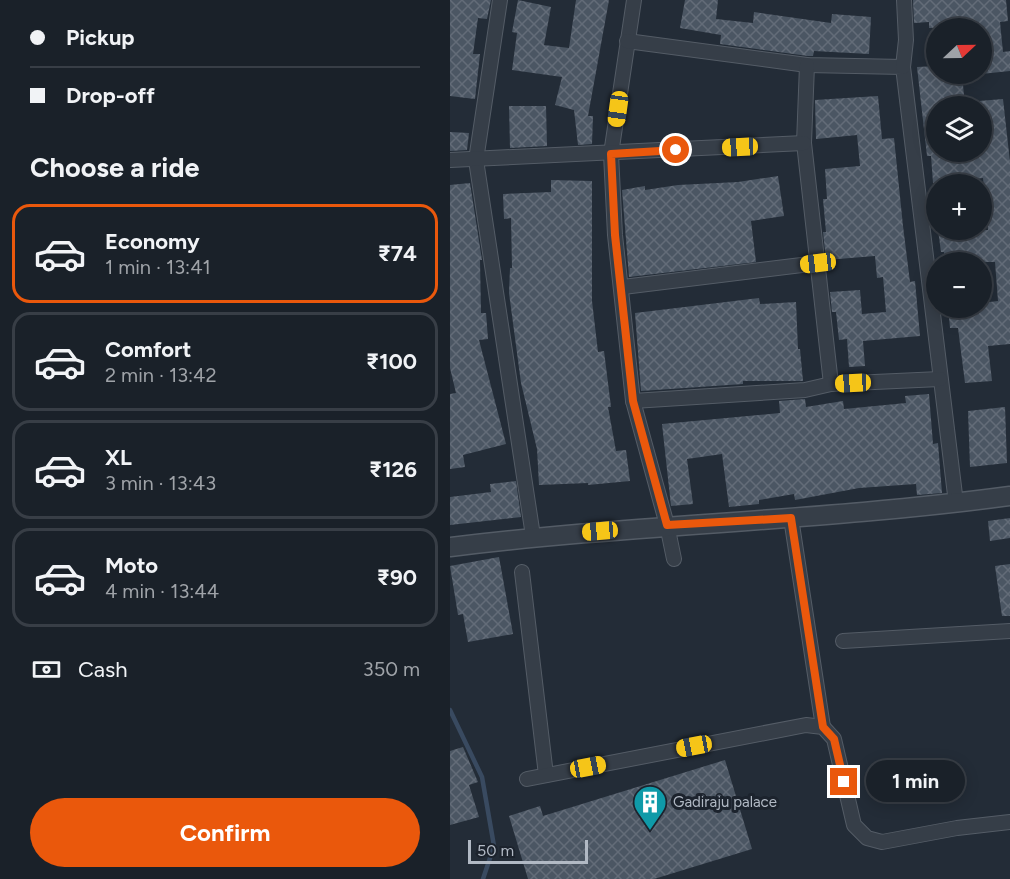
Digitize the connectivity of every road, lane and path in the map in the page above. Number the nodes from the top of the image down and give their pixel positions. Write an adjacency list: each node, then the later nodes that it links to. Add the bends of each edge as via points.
1 (500, 0): 10 (street)
2 (634, 0): 4 (street)
3 (904, 0): 6 (street)
4 (627, 41): 5 (street); 8 (street)
5 (807, 65): 6 (street); 7 (street)
6 (903, 67): 13 (street)
7 (804, 143): 8 (street); 11 (street)
8 (611, 154): 10 (street); 12 (street)
9 (450, 160): 10 (street)
10 (476, 160): 20 (street)
11 (818, 263): 12 (street); 14 (street)
12 (622, 287): 15 (street)
13 (940, 379): 14 (street); 17 (street)
14 (831, 384): 15 (street, via 805,390)
15 (633, 401): 19 (street)
16 (1010, 496): 17 (street)
17 (956, 503): 18 (street)
18 (791, 518): 19 (street); 26 (street)
19 (667, 525): 20 (street); 22 (street)
20 (533, 536): 21 (street)
21 (450, 547)
22 (674, 560)
23 (522, 572): 27 (street)
24 (1010, 631): 25 (street)
25 (843, 641)
26 (823, 727): 27 (street, via 806,725); 29 (street, via 834,739 854,825 867,838 882,842)
27 (546, 775): 28 (street)
28 (527, 779)
29 (1010, 822)

